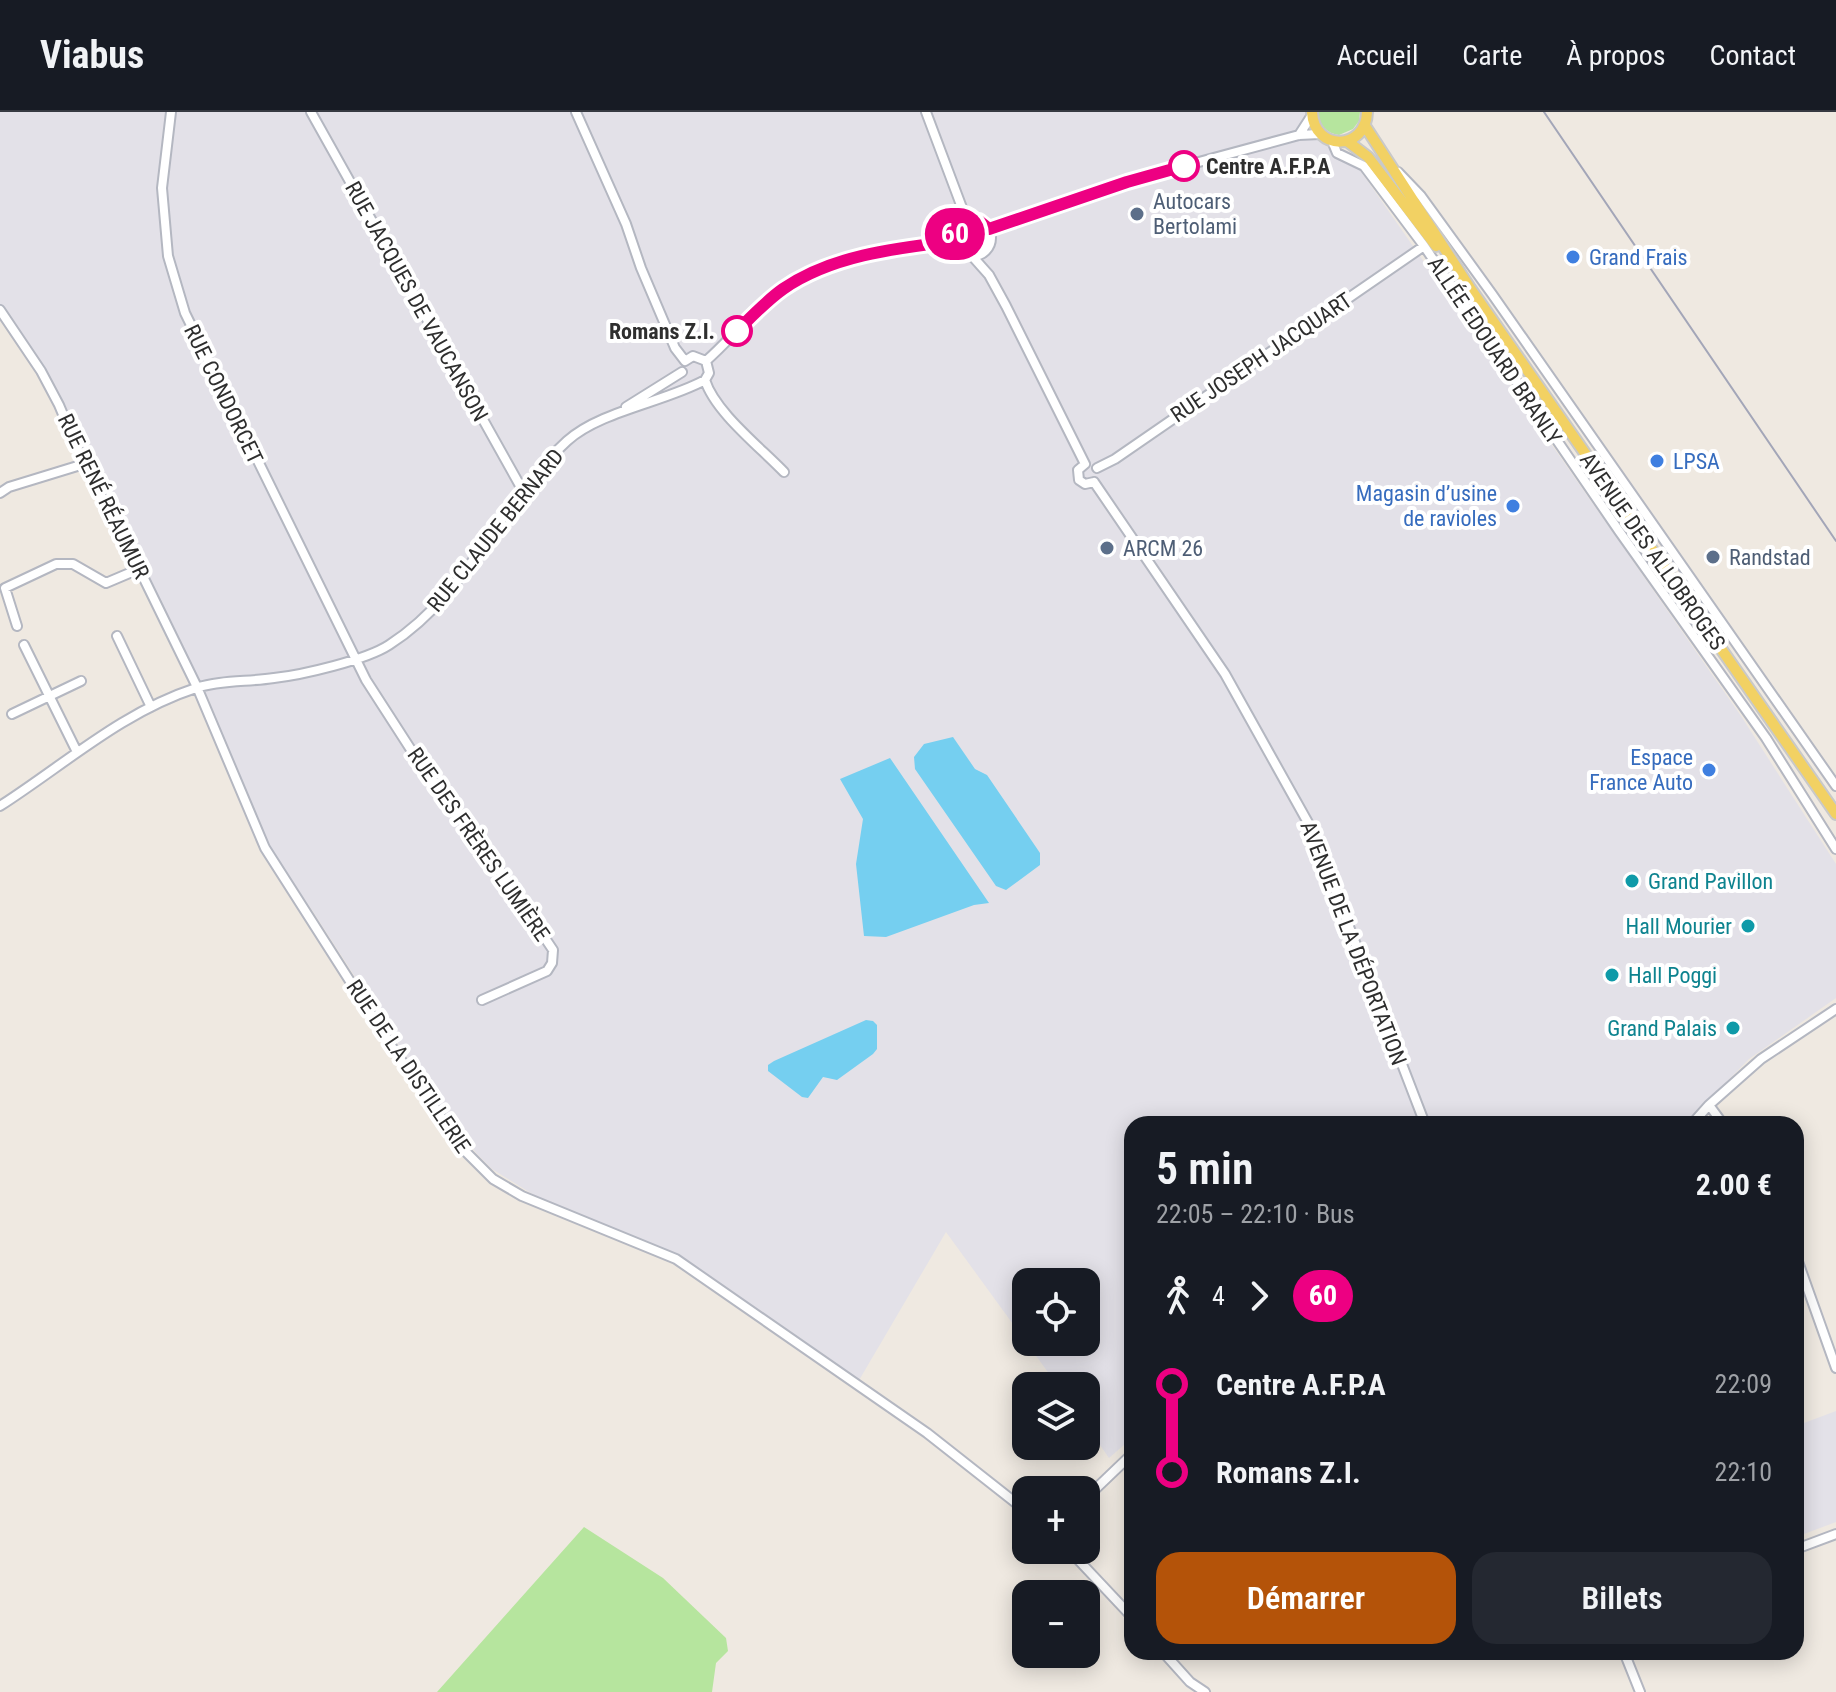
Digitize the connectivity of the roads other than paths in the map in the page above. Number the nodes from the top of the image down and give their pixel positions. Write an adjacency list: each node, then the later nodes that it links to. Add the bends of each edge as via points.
1 (171, 112): 43 (street, RUE CONDORCET, via 162,188 168,256 185,313)
2 (311, 112): 36 (street, RUE JACQUES DE VAUCANSON)
3 (576, 112): 25 (street)
4 (926, 112): 16 (street)
5 (1367, 112): 7 (main road)
6 (1312, 113): 8 (main road); 9 (street)
7 (1365, 126): 11 (main road); 12 (main road, AVENUE DES ALLOBROGES)
8 (1320, 134): 9 (street); 10 (main road)
9 (1299, 135): 17 (street, via 1137,179)
10 (1332, 141): 11 (main road); 19 (street, ALLÉE EDOUARD BRANLY, via 1337,153 1364,166)
11 (1347, 141): 13 (main road, AVENUE DES ALLOBROGES)
12 (1391, 167): 14 (main road, AVENUE DES ALLOBROGES); 15 (street)
13 (1378, 170): 14 (street); 23 (main road, AVENUE DES ALLOBROGES)
14 (1409, 194): 15 (street); 23 (main road, AVENUE DES ALLOBROGES)
15 (1421, 196): 50 (street)
16 (967, 221): 17 (street, via 979,221); 18 (street, via 957,229)
17 (989, 229): 20 (street, via 991,243)
18 (955, 241): 21 (street, via 959,251); 26 (street, via 851,259 800,279 765,304)
19 (1424, 246): 33 (street, RUE JOSEPH JACQUART); 53 (street, ALLÉE EDOUARD BRANLY, via 1766,738)
20 (985, 251): 21 (street); 22 (street)
21 (973, 257): 22 (street)
22 (989, 275): 32 (street)
23 (1470, 288): 52 (main road, AVENUE DES ALLOBROGES)
24 (1, 314): 31 (street, RUE RENÉ RÉAUMUR, via 41,371)
25 (685, 361): 26 (street, via 693,356); 27 (street)
26 (706, 361): 28 (street)
27 (682, 372): 29 (street); 30 (street)
28 (705, 380): 29 (street); 34 (street, via 721,408)
29 (693, 383): 30 (street)
30 (608, 418): 36 (street, RUE CLAUDE BERNARD, via 569,439)
31 (84, 464): 37 (street); 38 (street, RUE RENÉ RÉAUMUR)
32 (1085, 464): 33 (street); 35 (street, via 1078,470 1079,480)
33 (1097, 468): 35 (street)
34 (784, 472)
35 (1094, 482): 57 (street, AVENUE DE LA DÉPORTATION, via 1225,674 1311,828)
36 (523, 491): 43 (street, RUE CLAUDE BERNARD, via 468,571 426,616 388,646)
37 (0, 493)
38 (139, 569): 39 (street, via 106,583 73,564 56,564); 45 (street, RUE RENÉ RÉAUMUR)
39 (2, 588): 40 (street)
40 (17, 626)
41 (117, 636): 47 (street)
42 (24, 645): 46 (street)
43 (355, 658): 45 (street, RUE CLAUDE BERNARD, via 310,672); 54 (street, RUE DES FRÈRES LUMIÈRE, via 415,756 553,950 547,971)
44 (81, 681): 46 (street)
45 (197, 687): 47 (street, RUE CLAUDE BERNARD); 64 (street, RUE DE LA DISTILLERIE, via 265,848 392,1047 478,1165 522,1196 676,1259 927,1433)
46 (50, 696): 48 (street); 49 (street)
47 (151, 707): 49 (street, RUE CLAUDE BERNARD)
48 (12, 714)
49 (77, 752): 51 (street, RUE CLAUDE BERNARD)
50 (1836, 786)
51 (0, 806)
52 (1836, 814)
53 (1836, 849)
54 (482, 1000)
55 (1836, 1009): 56 (street, via 1761,1059)
56 (1709, 1105): 58 (street); 59 (street)
57 (1422, 1116)
58 (1699, 1116)
59 (1717, 1116)
60 (1804, 1278): 61 (street)
61 (1836, 1368)
62 (1124, 1462): 63 (street)
63 (1100, 1485)
64 (1012, 1500)
65 (1836, 1534): 66 (street)
66 (1804, 1546)
67 (1082, 1564): 68 (street)
68 (1124, 1608)
69 (1169, 1660): 71 (street)
70 (1627, 1660): 73 (street)
71 (1191, 1687): 72 (street)
72 (1205, 1692)
73 (1640, 1692)

